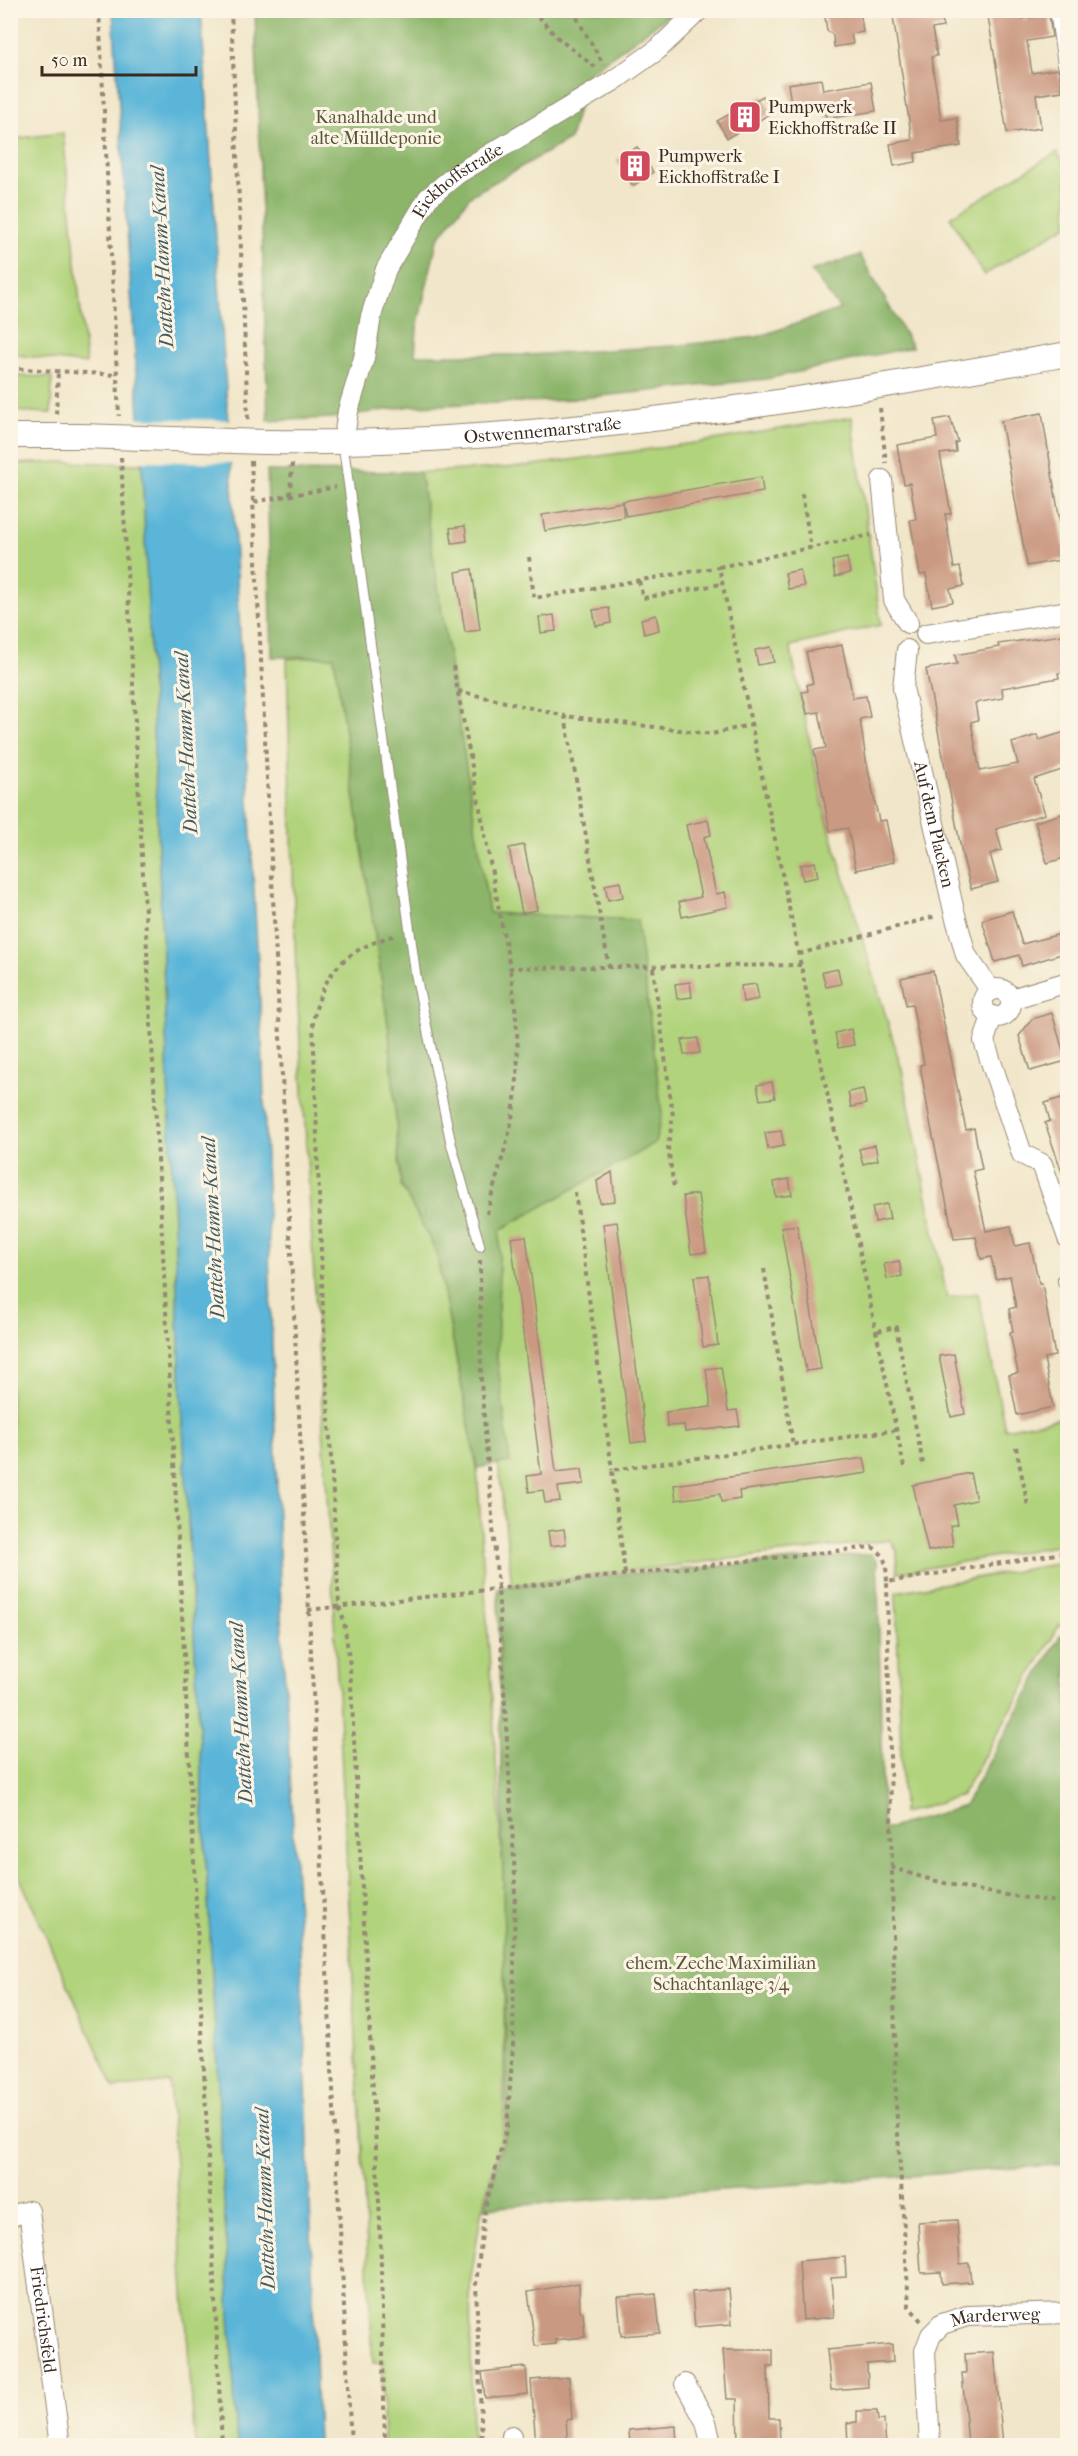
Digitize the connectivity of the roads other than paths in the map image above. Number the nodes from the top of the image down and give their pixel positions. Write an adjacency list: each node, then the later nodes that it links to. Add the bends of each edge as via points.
1 (699, 10): 6 (street, Eickhoffstraße, via 657,50 613,81 457,174 428,198 386,269 371,316)
2 (1060, 10): 3 (street)
3 (1068, 64)
4 (1068, 354): 6 (street, Ostwennemarstraße, via 646,422)
5 (10, 436): 6 (street, Ostwennemarstraße, bridge, via 81,436 258,449)
6 (343, 444): 17 (lane, via 416,976 451,1143)
7 (882, 480): 9 (street, via 894,600)
8 (1068, 611): 10 (street)
9 (908, 623): 10 (street, via 919,624); 11 (street, Auf dem Placken, via 901,626 897,635 898,642)
10 (926, 634): 11 (street, via 921,647)
11 (907, 650): 13 (street, Auf dem Placken, via 903,688 954,911 966,956)
12 (1068, 982): 14 (street)
13 (991, 991): 14 (street, via 1001,990); 15 (street, via 983,1004)
14 (1011, 999): 15 (street, via 1006,1014)
15 (992, 1016): 16 (street, via 984,1041 1022,1154 1042,1164)
16 (1068, 1238)
17 (480, 1246)
18 (10, 2216): 21 (street, Friedrichsfeld, via 29,2211)
19 (1068, 2313): 23 (street, Marderweg, via 967,2316 942,2324 931,2335 925,2351)
20 (685, 2384): 22 (street, via 706,2422)
21 (60, 2445)
22 (712, 2445)
23 (930, 2445)

